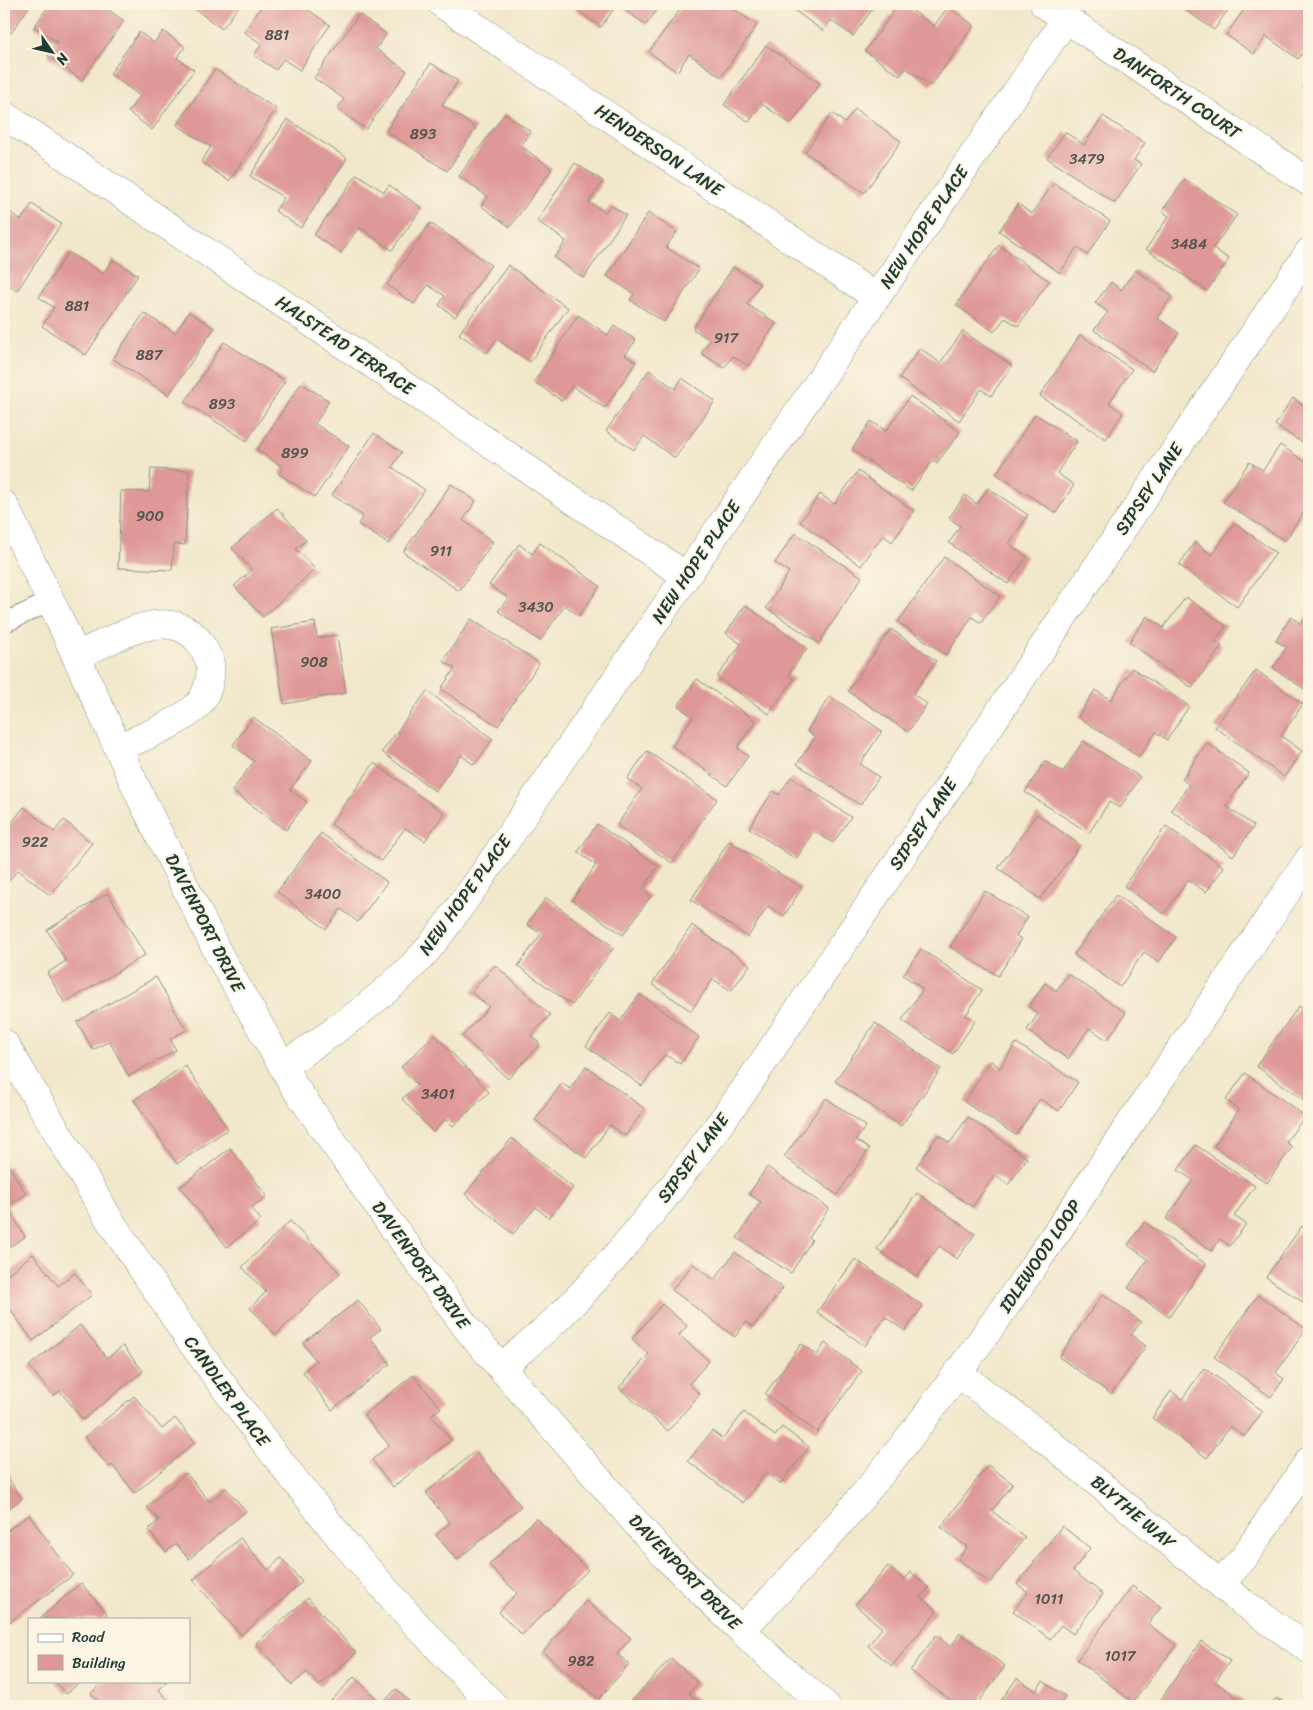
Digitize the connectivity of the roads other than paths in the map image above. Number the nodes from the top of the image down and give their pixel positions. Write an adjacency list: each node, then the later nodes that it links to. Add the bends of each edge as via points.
1 (442, 4): 6 (street, HENDERSON LANE)
2 (1055, 11): 4 (street, DANFORTH COURT); 6 (street, NEW HOPE PLACE)
3 (4, 115): 8 (street, HALSTEAD TERRACE)
4 (1309, 182)
5 (1309, 252): 16 (street, SIPSEY LANE, via 693,1161 599,1275 557,1318)
6 (876, 297): 8 (street, NEW HOPE PLACE)
7 (4, 507): 9 (street, DAVENPORT DRIVE)
8 (686, 576): 15 (street, NEW HOPE PLACE, via 478,882 421,956 370,1006 324,1040)
9 (51, 601): 10 (lane); 11 (street, DAVENPORT DRIVE)
10 (4, 623)
11 (76, 656): 12 (street, DAVENPORT DRIVE); 12 (street, via 142,627 162,623 184,628 201,642 210,662 209,684 199,703 182,717)
12 (118, 748): 15 (street, DAVENPORT DRIVE, via 219,954)
13 (1309, 859): 17 (street, IDLEWOOD LOOP, via 1027,1277)
14 (4, 1043): 22 (street, CANDLER PLACE, via 109,1219 187,1336 263,1440 346,1544)
15 (282, 1065): 16 (street, DAVENPORT DRIVE, via 387,1219)
16 (500, 1368): 20 (street, DAVENPORT DRIVE, via 666,1558)
17 (958, 1373): 19 (street, BLYTHE WAY, via 1039,1434); 20 (street, IDLEWOOD LOOP, via 841,1523)
18 (1309, 1461): 19 (street, via 1244,1559)
19 (1220, 1584): 21 (street, BLYTHE WAY)
20 (741, 1630): 23 (street, DAVENPORT DRIVE)
21 (1309, 1649)
22 (494, 1706)
23 (826, 1706)

